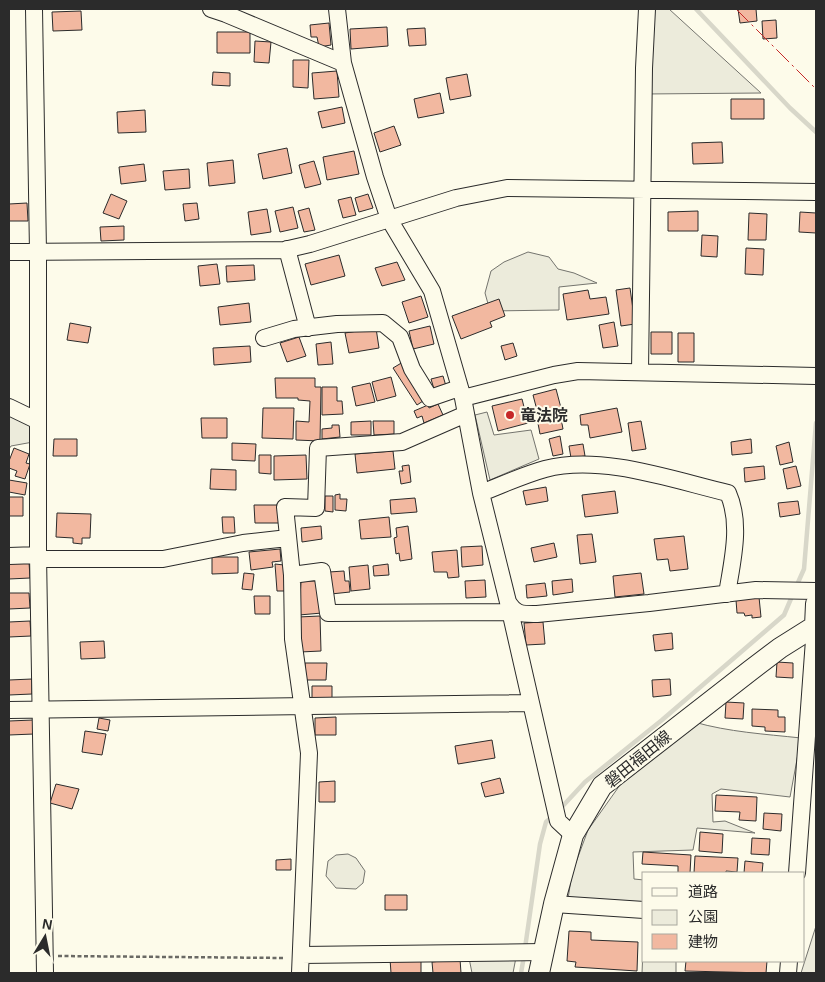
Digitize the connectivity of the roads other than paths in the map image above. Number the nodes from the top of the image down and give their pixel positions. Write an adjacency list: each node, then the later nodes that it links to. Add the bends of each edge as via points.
1 (34, 9): 11 (street)
2 (211, 9): 5 (street)
3 (337, 9): 5 (street)
4 (647, 9): 6 (street)
5 (343, 63): 8 (street)
6 (643, 190): 7 (street); 8 (street, via 507,188 456,198); 14 (street)
7 (816, 192)
8 (389, 219): 9 (street); 16 (street, via 432,291)
9 (287, 249): 11 (street); 12 (street)
10 (9, 252): 11 (street)
11 (38, 252): 19 (street)
12 (308, 328): 13 (street); 16 (street, via 383,323 400,337 412,369 430,398)
13 (264, 338)
14 (640, 372): 15 (street); 16 (street, via 578,372)
15 (816, 376)
16 (461, 393): 18 (street)
17 (9, 408): 19 (street)
18 (466, 414): 20 (street); 21 (street, via 402,442 318,448 316,508 285,507)
19 (38, 421): 23 (street)
20 (481, 493): 26 (street, via 546,469 590,463 621,467 728,493 735,517); 28 (street)
21 (288, 538): 23 (street, via 243,543 163,559); 24 (street)
22 (9, 556): 23 (street)
23 (38, 557): 32 (street)
24 (292, 575): 28 (street, via 322,572 328,613); 31 (street, via 293,639)
25 (816, 591): 26 (street, via 756,590)
26 (727, 594): 28 (street, via 537,614 522,614)
27 (816, 604): 29 (main road)
28 (509, 607): 30 (street)
29 (815, 626): 34 (main road, 磐田福田線, via 751,670 602,786); 35 (street)
30 (530, 703): 31 (street); 34 (street, via 558,821)
31 (302, 707): 32 (street); 39 (street, via 309,753)
32 (41, 709): 33 (street); 40 (street)
33 (9, 710)
34 (574, 835): 36 (main road, 磐田福田線)
35 (797, 872)
36 (554, 904): 37 (street); 38 (main road, 磐田福田線)
37 (642, 910)
38 (543, 952): 39 (street); 41 (main road, 磐田福田線)
39 (300, 962)
40 (45, 973)
41 (539, 973)

